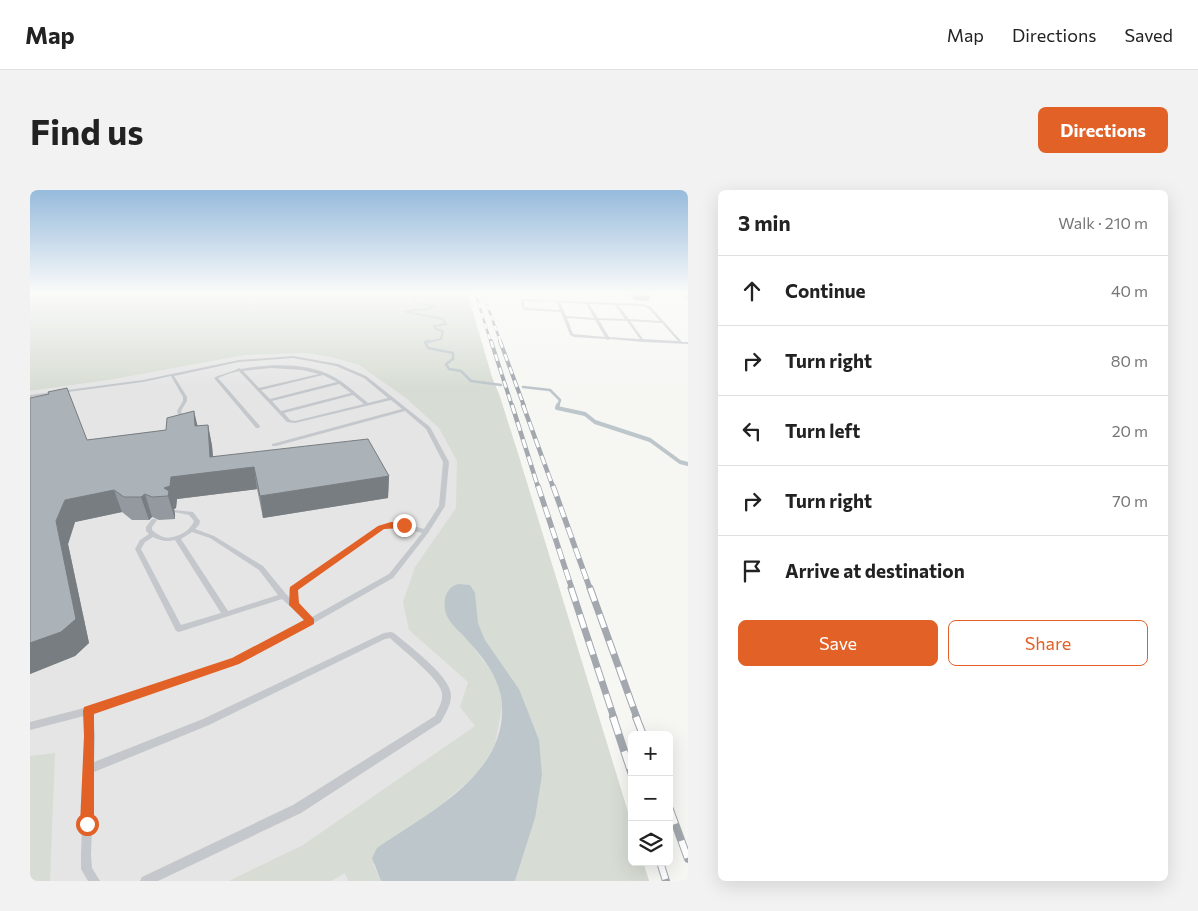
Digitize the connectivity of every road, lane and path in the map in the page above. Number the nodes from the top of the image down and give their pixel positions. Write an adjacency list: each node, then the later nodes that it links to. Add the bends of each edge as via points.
1 (567, 324): 5 (lane, via 572,335)
2 (599, 324): 5 (lane)
3 (631, 324): 6 (lane)
4 (664, 324): 7 (lane)
5 (608, 339): 6 (lane)
6 (643, 341): 7 (lane)
7 (680, 343): 8 (lane)
8 (688, 343)
9 (233, 362): 10 (lane); 12 (lane); 17 (lane, via 294,357 336,365 365,376)
10 (241, 371): 11 (lane, via 285,366 309,368); 14 (lane); 23 (lane, via 216,378)
11 (325, 374): 13 (lane); 14 (lane)
12 (172, 375): 16 (lane); 22 (lane, via 185,397 179,411)
13 (339, 383): 15 (lane); 18 (lane)
14 (259, 389): 18 (lane)
15 (353, 394): 19 (lane); 21 (lane)
16 (30, 396)
17 (390, 398): 19 (lane); 20 (lane)
18 (270, 400): 21 (lane)
19 (367, 404): 21 (lane, via 295,422 289,421)
20 (405, 410): 24 (lane); 28 (lane, via 428,428 446,462 442,506)
21 (281, 412)
22 (182, 420)
23 (258, 427)
24 (274, 445)
25 (176, 511): 27 (lane, via 195,516 196,525)
26 (154, 520): 29 (lane, via 149,527)
27 (192, 530): 30 (lane); 31 (lane, via 212,537 261,568)
28 (426, 532): 32 (lane, via 404,525 381,527 293,589); 34 (lane, via 391,576)
29 (152, 535): 30 (lane, via 162,540); 33 (lane, via 138,548 179,629)
30 (178, 538): 33 (lane)
31 (283, 596): 32 (lane); 33 (lane)
32 (294, 605): 34 (lane)
33 (226, 614)
34 (310, 621): 35 (lane, via 235,661)
35 (88, 711): 36 (lane); 37 (lane)
36 (30, 726)
37 (89, 769): 38 (lane, via 87,869); 39 (lane, via 206,722 384,636 391,636 440,679 446,690 446,702 438,719 297,810)
38 (94, 881)
39 (146, 881)

